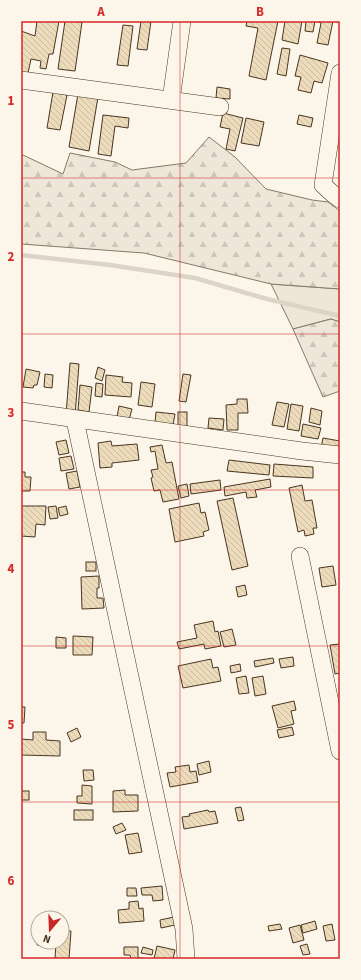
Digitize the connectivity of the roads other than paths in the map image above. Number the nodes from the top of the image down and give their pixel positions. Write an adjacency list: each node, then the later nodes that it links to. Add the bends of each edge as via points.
1 (182, 21): 4 (street)
2 (340, 73): 6 (street, via 323,185)
3 (21, 80): 4 (street)
4 (171, 100): 5 (street)
5 (220, 107)
6 (340, 199)
7 (21, 411): 8 (street)
8 (75, 420): 9 (street); 12 (street, via 184,929)
9 (340, 455)
10 (300, 556): 11 (street)
11 (340, 751)
12 (186, 959)

